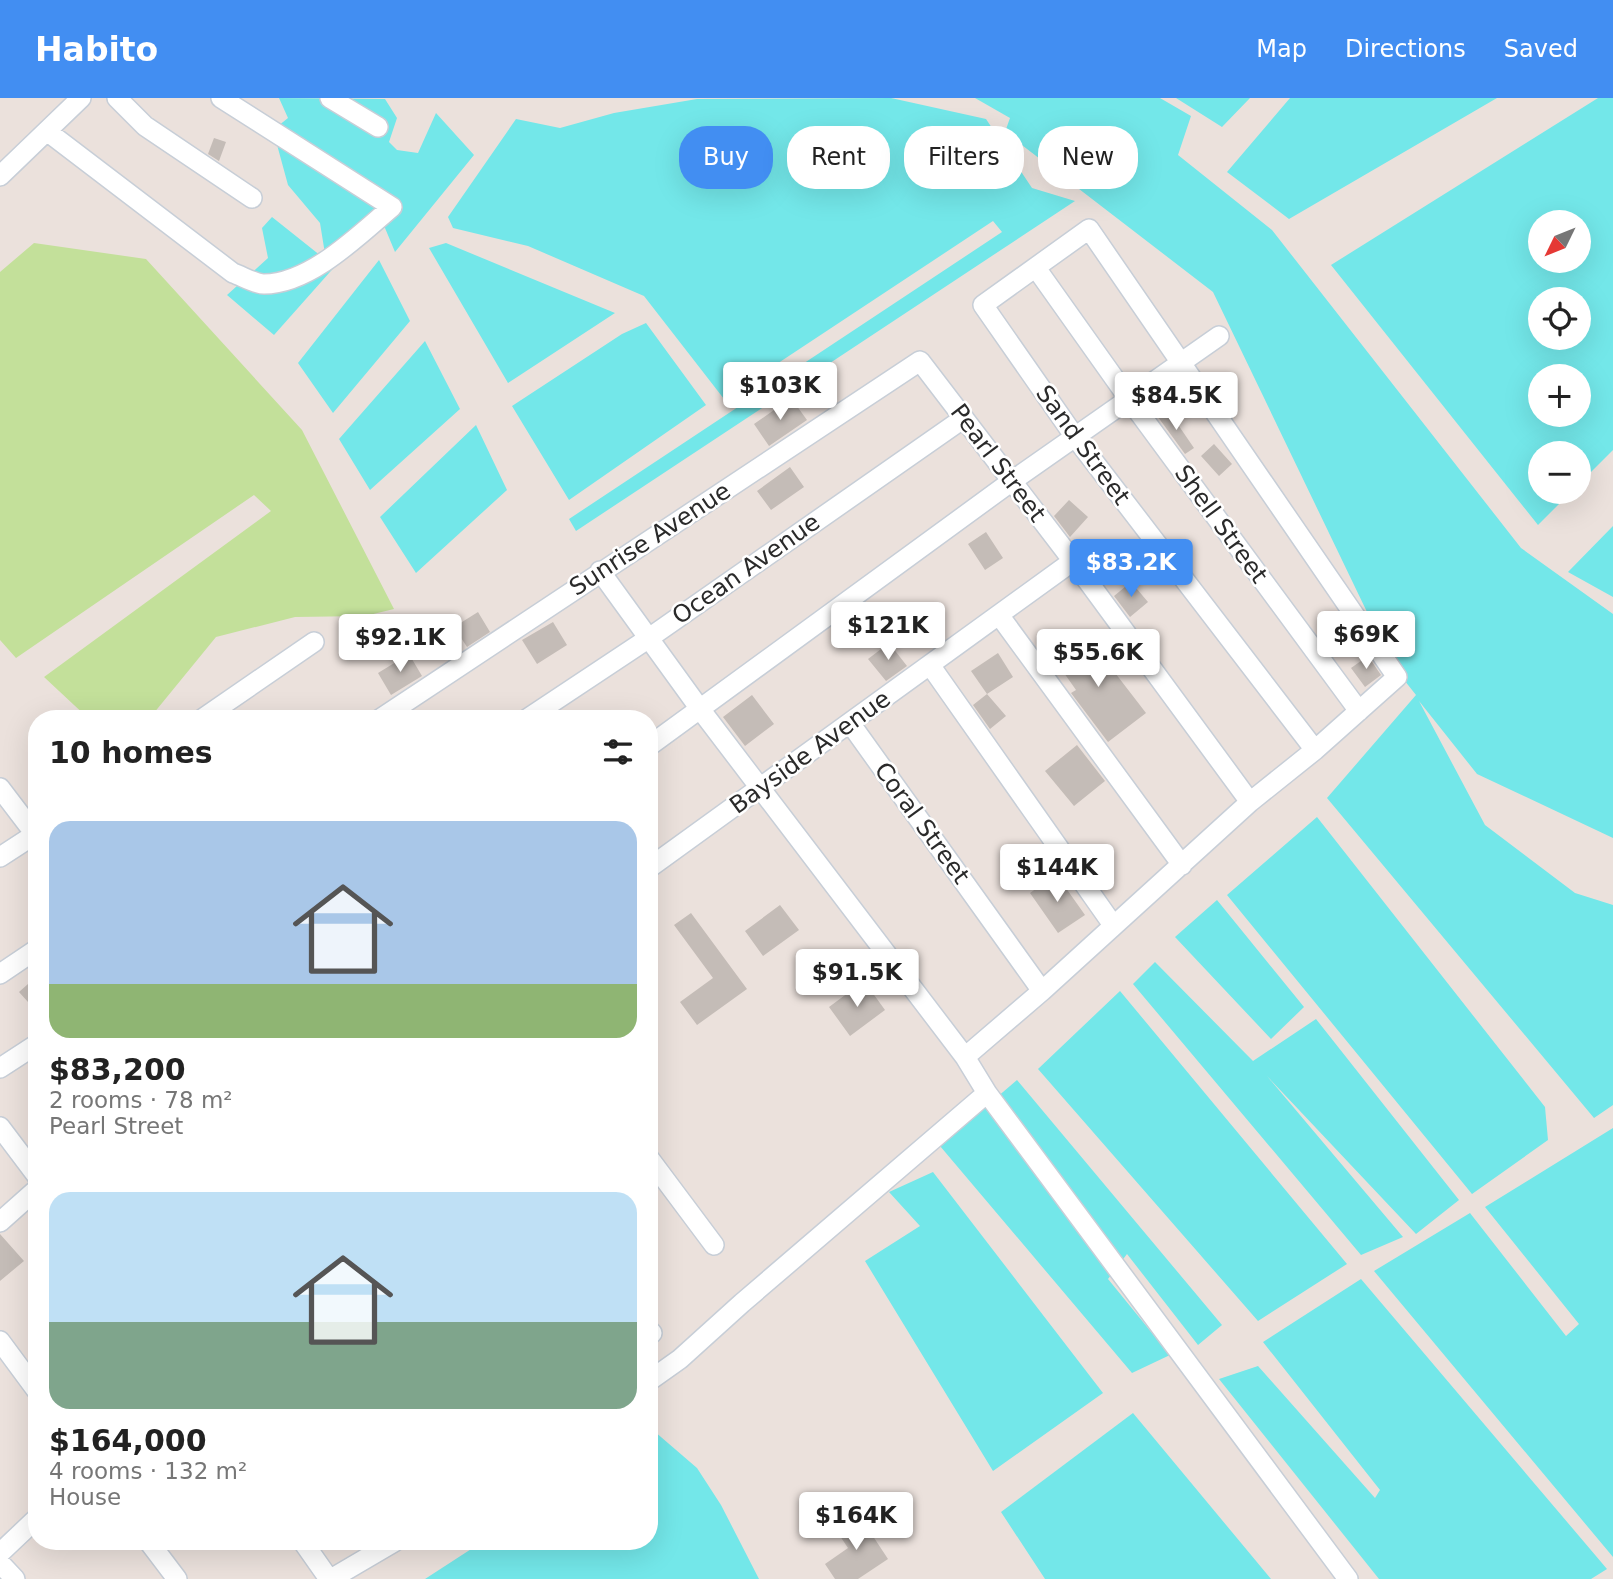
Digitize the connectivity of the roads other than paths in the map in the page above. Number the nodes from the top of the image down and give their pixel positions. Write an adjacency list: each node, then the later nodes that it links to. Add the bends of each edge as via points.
1 (80, 98): 6 (street)
2 (117, 98): 8 (street, via 145,126)
3 (222, 98): 6 (street, via 392,207 344,248 298,277 262,284 233,273)
4 (330, 98): 5 (street)
5 (378, 127)
6 (48, 132): 7 (street)
7 (0, 176)
8 (252, 198)
9 (1036, 268): 12 (street, via 1089,229); 13 (street, Shell Street); 15 (street, Sand Street, via 983,305)
10 (1219, 336): 12 (street)
11 (920, 361): 14 (street, Pearl Street); 18 (street, Sunrise Avenue)
12 (1181, 363): 13 (street); 27 (street, via 1397,677)
13 (1129, 399): 15 (street); 27 (street, Shell Street)
14 (964, 418): 16 (street, Pearl Street); 20 (street, Ocean Avenue)
15 (1075, 437): 16 (street); 30 (street, Sand Street)
16 (1012, 481): 17 (street, Pearl Street); 23 (street)
17 (1073, 561): 19 (street, Bayside Avenue); 33 (street, Pearl Street)
18 (600, 571): 20 (street); 25 (street, Sunrise Avenue)
19 (999, 615): 22 (street, Bayside Avenue); 38 (street)
20 (649, 638): 23 (street); 26 (street, Ocean Avenue)
21 (314, 642): 24 (street)
22 (930, 665): 28 (street, Bayside Avenue); 39 (street)
23 (700, 709): 29 (street); 31 (street)
24 (215, 710)
25 (393, 710)
26 (541, 710)
27 (1359, 711): 30 (street)
28 (850, 723): 31 (street, Bayside Avenue); 42 (street, Coral Street)
29 (658, 739)
30 (1315, 750): 33 (street)
31 (761, 787): 37 (street, Bayside Avenue); 44 (street)
32 (0, 788): 34 (street)
33 (1250, 802): 38 (street)
34 (28, 824)
35 (28, 839): 36 (street)
36 (0, 857)
37 (658, 862)
38 (1182, 865): 39 (street)
39 (1113, 925): 42 (street)
40 (28, 955): 41 (street)
41 (0, 974)
42 (1042, 990): 44 (street)
43 (28, 1050): 45 (street)
44 (965, 1057): 46 (street)
45 (0, 1068)
46 (987, 1093): 54 (street); 66 (street)
47 (0, 1127): 48 (street)
48 (28, 1164)
49 (658, 1170): 52 (street)
50 (28, 1197): 51 (street)
51 (0, 1222)
52 (714, 1245)
53 (0, 1341): 55 (street)
54 (658, 1375)
55 (28, 1379)
56 (28, 1527): 60 (street)
57 (155, 1550): 64 (street)
58 (309, 1550): 65 (street)
59 (384, 1550): 62 (street)
60 (0, 1553)
61 (0, 1563): 63 (street)
62 (355, 1573): 65 (street)
63 (15, 1579)
64 (177, 1579)
65 (330, 1579)
66 (1348, 1579)

